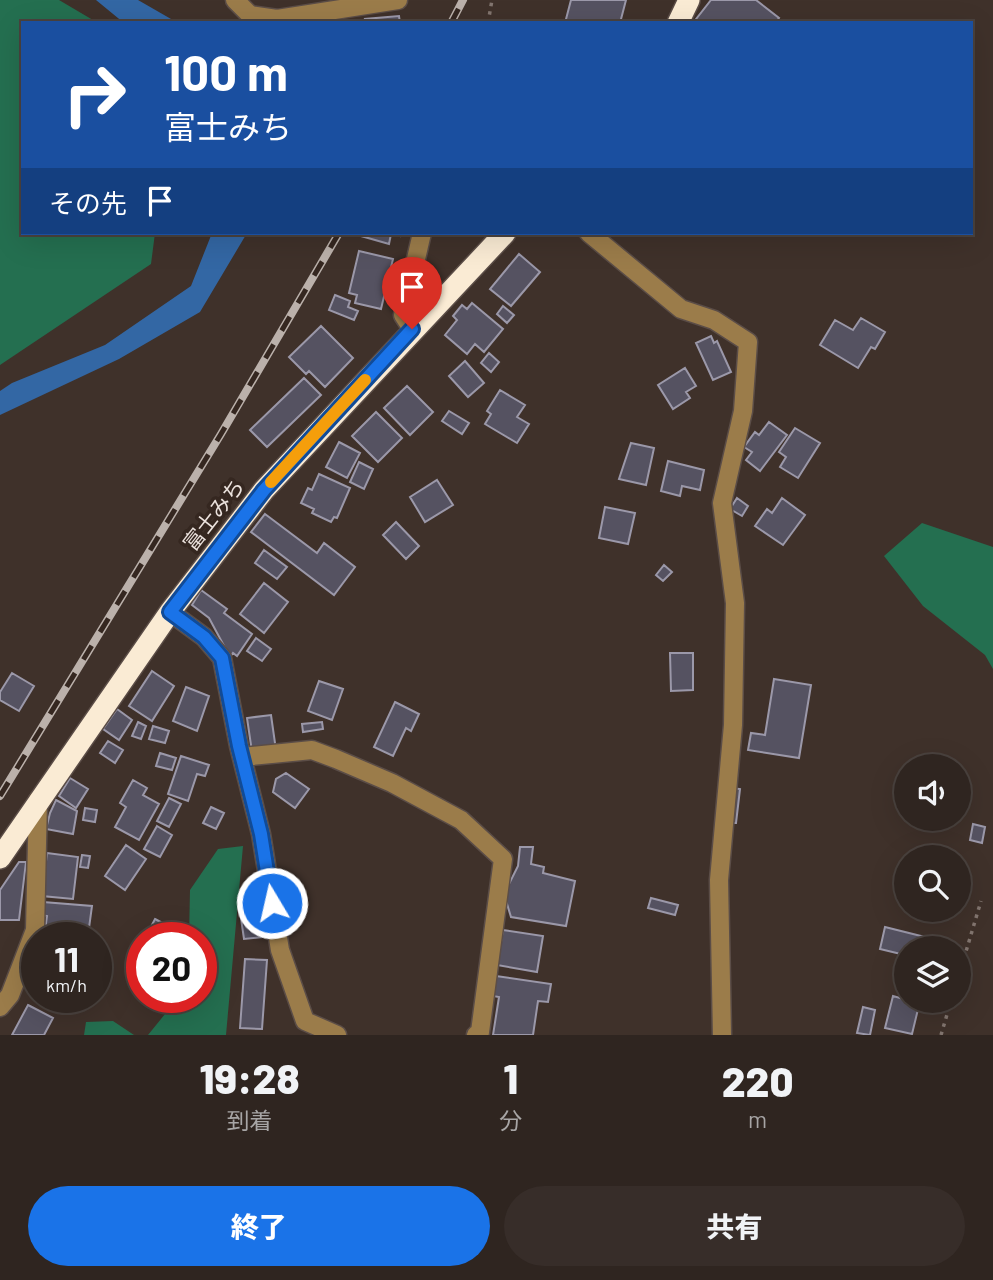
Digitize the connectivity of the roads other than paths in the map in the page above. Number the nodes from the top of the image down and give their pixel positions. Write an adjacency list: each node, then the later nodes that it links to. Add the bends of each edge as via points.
1 (235, 0): 2 (street, via 250,15 277,19)
2 (398, 0)
3 (689, 0): 4 (highway)
4 (679, 21)
5 (422, 235): 8 (street, via 403,315)
6 (503, 235): 8 (highway, 富士みち)
7 (591, 235): 16 (street, via 681,309 714,320 748,342 743,411 722,503 736,603 733,726 719,880)
8 (412, 329): 9 (highway, 富士みち, via 264,490)
9 (170, 612): 10 (street, via 204,637 222,658); 11 (highway, 富士みち)
10 (242, 757): 14 (street, via 261,834 280,950 296,998 305,1021); 15 (street, via 312,750 392,783 461,820 503,859)
11 (38, 800): 12 (highway, 富士みち); 13 (street, via 35,930 10,995)
12 (0, 858)
13 (0, 1007)
14 (337, 1035)
15 (476, 1035)
16 (722, 1035)

